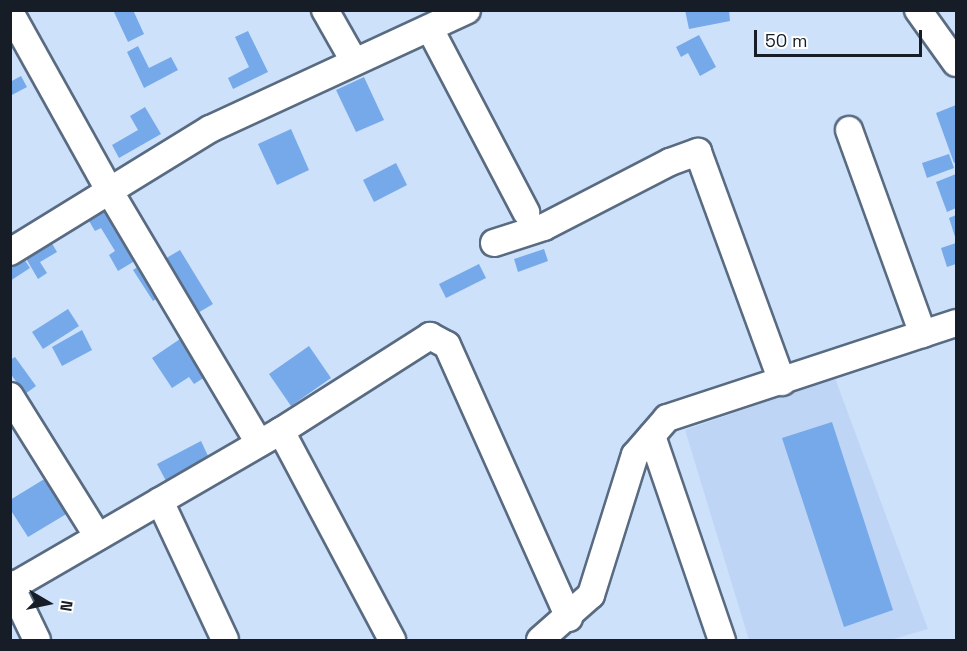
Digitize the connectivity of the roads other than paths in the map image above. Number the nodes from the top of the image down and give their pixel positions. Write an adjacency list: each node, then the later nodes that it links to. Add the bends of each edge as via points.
1 (325, 10): 6 (street)
2 (467, 10): 5 (street)
3 (918, 10): 7 (street)
4 (10, 12): 9 (street)
5 (430, 29): 6 (street); 10 (street)
6 (354, 61): 9 (street, via 210,129)
7 (957, 63)
8 (849, 130): 14 (street)
9 (110, 192): 12 (street); 18 (street)
10 (525, 212)
11 (494, 243): 15 (street, via 544,227 670,162 698,152)
12 (10, 252)
13 (957, 323): 14 (street)
14 (923, 334): 15 (street)
15 (782, 382): 17 (street, via 667,418)
16 (10, 396): 20 (street)
17 (652, 436): 22 (street, via 635,455 591,595); 27 (street)
18 (270, 437): 19 (street); 22 (street, via 430,336 441,339); 25 (street)
19 (160, 501): 20 (street); 24 (street)
20 (98, 537): 21 (street)
21 (11, 586): 23 (street)
22 (569, 618): 26 (street)
23 (38, 640)
24 (225, 640)
25 (392, 640)
26 (540, 640)
27 (722, 640)

